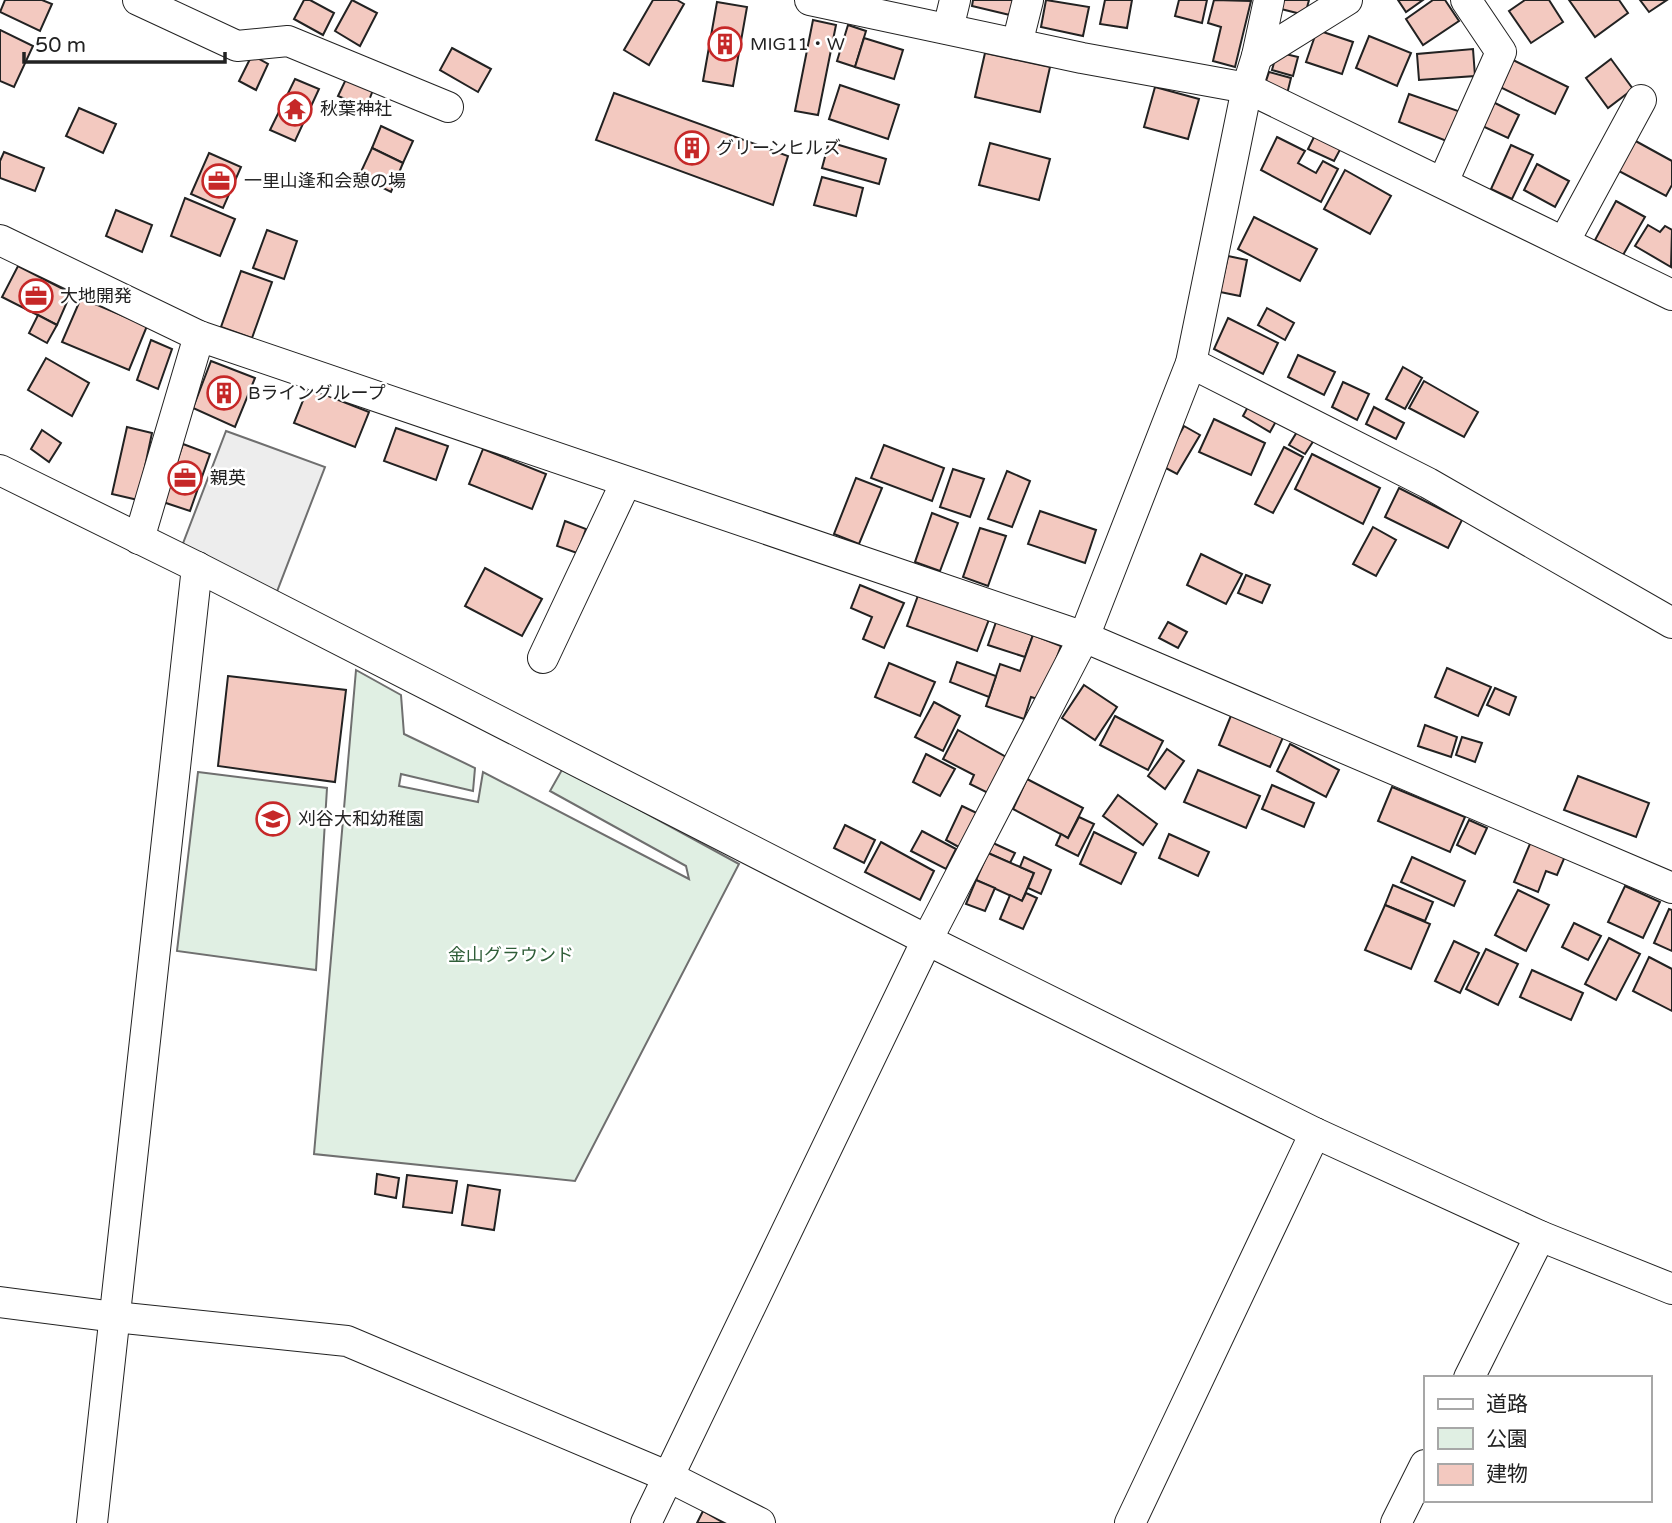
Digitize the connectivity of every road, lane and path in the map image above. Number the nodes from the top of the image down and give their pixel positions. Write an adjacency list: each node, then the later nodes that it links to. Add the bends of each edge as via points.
1 (138, 0): 13 (street, via 237,46 288,41)
2 (810, 0): 8 (street)
3 (955, 0): 8 (street)
4 (1028, 0): 9 (street)
5 (1269, 0): 10 (street)
6 (1347, 0): 10 (street)
7 (1466, 0): 14 (street, via 1501,52)
8 (948, 29): 9 (street)
9 (1017, 44): 11 (street)
10 (1257, 56): 11 (street)
11 (1247, 88): 14 (street); 19 (street)
12 (1641, 100): 16 (street)
13 (447, 107)
14 (1443, 182): 16 (street)
15 (0, 240): 18 (street)
16 (1564, 242): 17 (street)
17 (1672, 295)
18 (199, 336): 21 (street); 22 (street)
19 (1191, 363): 24 (street, via 1428,483); 25 (street)
20 (0, 470): 22 (street)
21 (626, 482): 25 (street); 26 (street)
22 (139, 540): 23 (street)
23 (197, 567): 28 (street); 33 (street)
24 (1672, 623)
25 (1084, 637): 27 (street); 28 (street)
26 (543, 658)
27 (1672, 888)
28 (927, 940): 29 (street); 36 (street)
29 (1315, 1133): 30 (street); 40 (street)
30 (1540, 1237): 31 (street); 34 (street)
31 (1672, 1289)
32 (0, 1302): 33 (street)
33 (115, 1317): 36 (street, via 346,1341); 37 (street)
34 (1470, 1376)
35 (1424, 1467): 41 (street)
36 (669, 1477): 38 (street); 39 (street)
37 (93, 1523)
38 (646, 1523)
39 (760, 1523)
40 (1130, 1523)
41 (1396, 1523)

